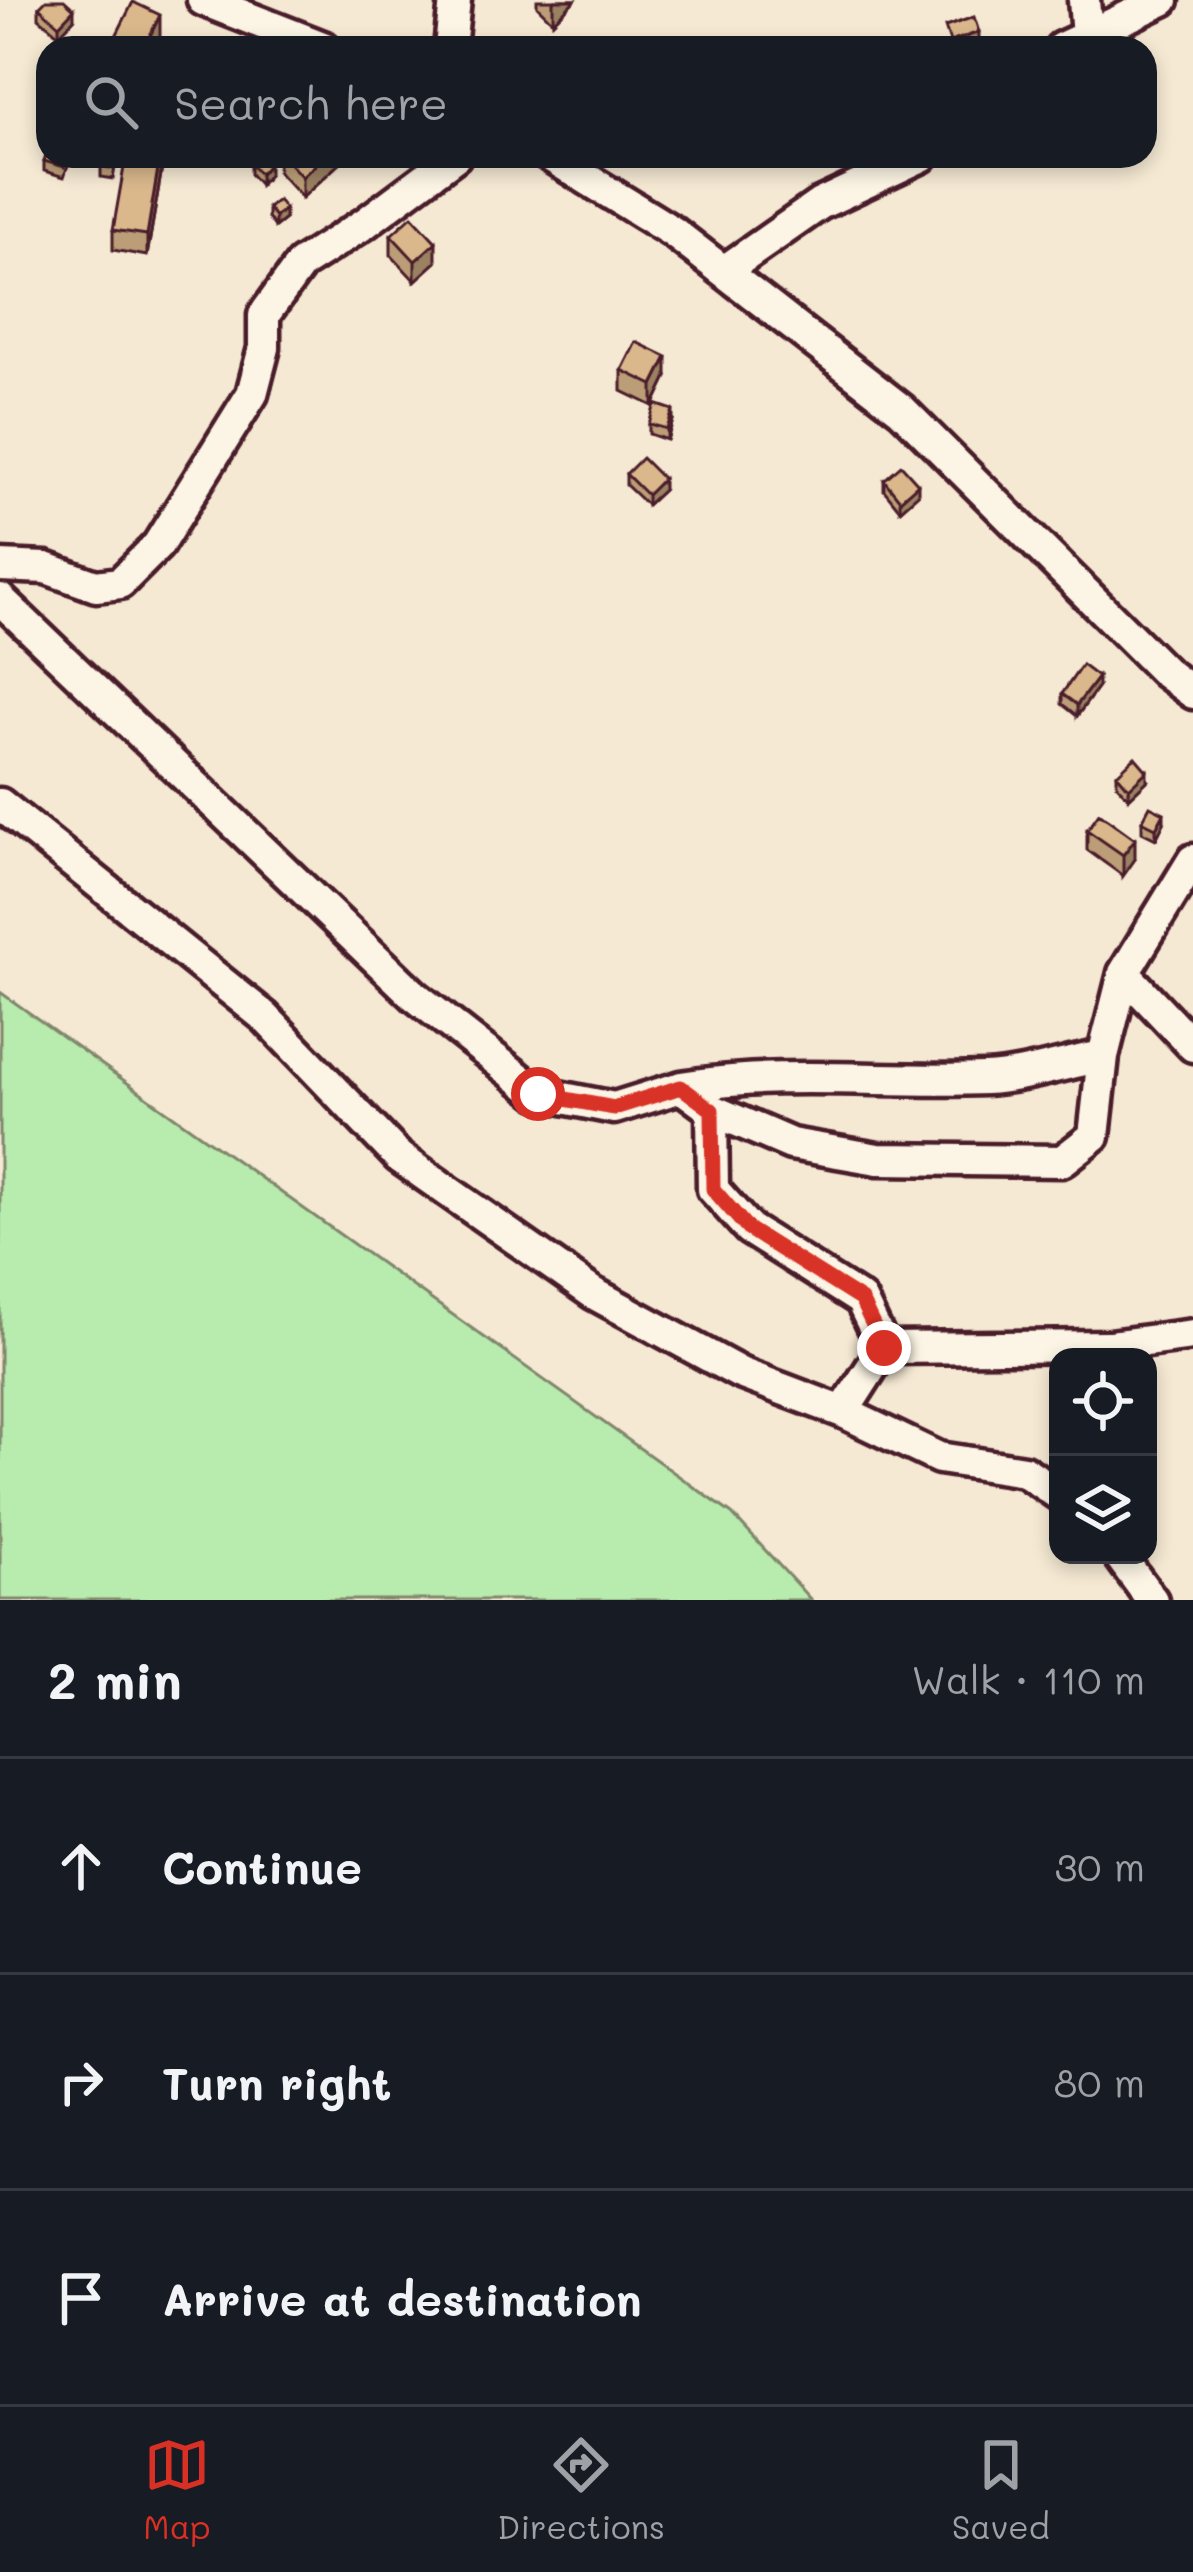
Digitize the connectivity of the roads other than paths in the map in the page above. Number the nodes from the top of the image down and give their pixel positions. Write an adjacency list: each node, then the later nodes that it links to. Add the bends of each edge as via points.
1 (203, 0): 5 (street)
2 (455, 0): 6 (street)
3 (1084, 0): 7 (street)
4 (1162, 0): 8 (street)
5 (294, 36)
6 (451, 36)
7 (1075, 36)
8 (1087, 36)
9 (439, 168): 13 (street, via 301,264 264,315 252,394 158,545 120,583 95,586 46,568)
10 (569, 168): 12 (street)
11 (896, 168): 12 (street, via 820,204)
12 (724, 271): 15 (street, via 902,410)
13 (0, 566)
14 (0, 599): 21 (street, via 415,996 538,1094 614,1108)
15 (1193, 693)
16 (0, 804): 27 (street, via 265,1017 399,1157 593,1293 740,1373)
17 (1193, 860): 18 (street)
18 (1124, 973): 19 (street); 20 (street)
19 (1193, 1046)
20 (1103, 1056): 21 (street, via 990,1079); 22 (street, via 1094,1136 1062,1161 878,1159 791,1144)
21 (681, 1087): 22 (street)
22 (712, 1110): 24 (street, via 713,1189 748,1229 861,1300)
23 (1193, 1335): 25 (street)
24 (884, 1348): 26 (street); 27 (street)
25 (1124, 1348)
26 (1049, 1351)
27 (843, 1412): 28 (street, via 939,1458 1024,1472)
28 (1049, 1488)
29 (1126, 1564): 30 (street)
30 (1152, 1600)

